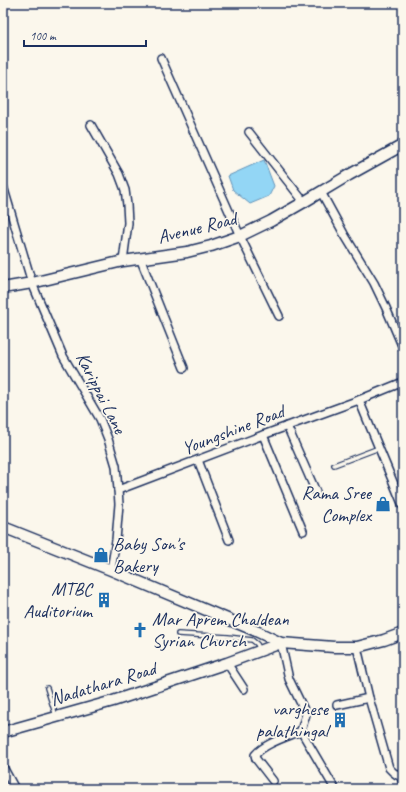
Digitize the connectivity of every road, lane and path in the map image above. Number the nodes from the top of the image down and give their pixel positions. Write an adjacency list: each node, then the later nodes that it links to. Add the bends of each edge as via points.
1 (161, 58): 8 (street)
2 (91, 125): 10 (street, via 119,174 125,190 128,223)
3 (249, 132): 7 (street)
4 (403, 145): 6 (main road, Avenue Road)
5 (3, 186): 11 (street, Karippai Lane)
6 (321, 192): 7 (main road, Avenue Road); 14 (street, via 377,289)
7 (304, 202): 8 (main road, Avenue Road)
8 (240, 236): 9 (main road, Avenue Road, via 187,252); 13 (street)
9 (140, 258): 10 (main road, Avenue Road); 15 (street)
10 (123, 261): 11 (main road, Avenue Road)
11 (32, 283): 12 (main road, Avenue Road); 23 (street, Karippai Lane, via 63,356 100,419 116,466)
12 (3, 288)
13 (279, 316)
14 (403, 348)
15 (184, 368)
16 (403, 382): 17 (street, Youngshine Road)
17 (360, 400): 18 (street, Youngshine Road); 20 (street)
18 (287, 426): 19 (street, Youngshine Road); 24 (street)
19 (263, 435): 21 (street, Youngshine Road); 27 (street)
20 (380, 448): 22 (lane); 25 (street)
21 (198, 460): 23 (street, Youngshine Road); 28 (street)
22 (334, 465)
23 (118, 490): 29 (street, Karippai Lane, via 116,540)
24 (316, 492)
25 (403, 506)
26 (3, 527): 29 (main road)
27 (303, 531)
28 (229, 540)
29 (111, 570): 32 (main road)
30 (403, 633): 33 (main road)
31 (178, 634): 34 (lane, via 252,640)
32 (281, 643): 33 (main road); 34 (main road, Nadathara Road); 41 (street, via 289,679 306,714)
33 (357, 647): 38 (street)
34 (261, 651): 35 (main road, Nadathara Road)
35 (227, 663): 37 (street); 40 (main road, Nadathara Road)
36 (47, 688): 40 (lane)
37 (244, 689)
38 (369, 698): 39 (street); 44 (street, via 389,768)
39 (337, 705)
40 (56, 717): 42 (main road, Nadathara Road)
41 (301, 731): 45 (street, via 270,744 255,755); 47 (street)
42 (3, 732)
43 (3, 767): 46 (street)
44 (400, 773): 48 (lane)
45 (274, 781)
46 (15, 789)
47 (335, 789)
48 (403, 789)

